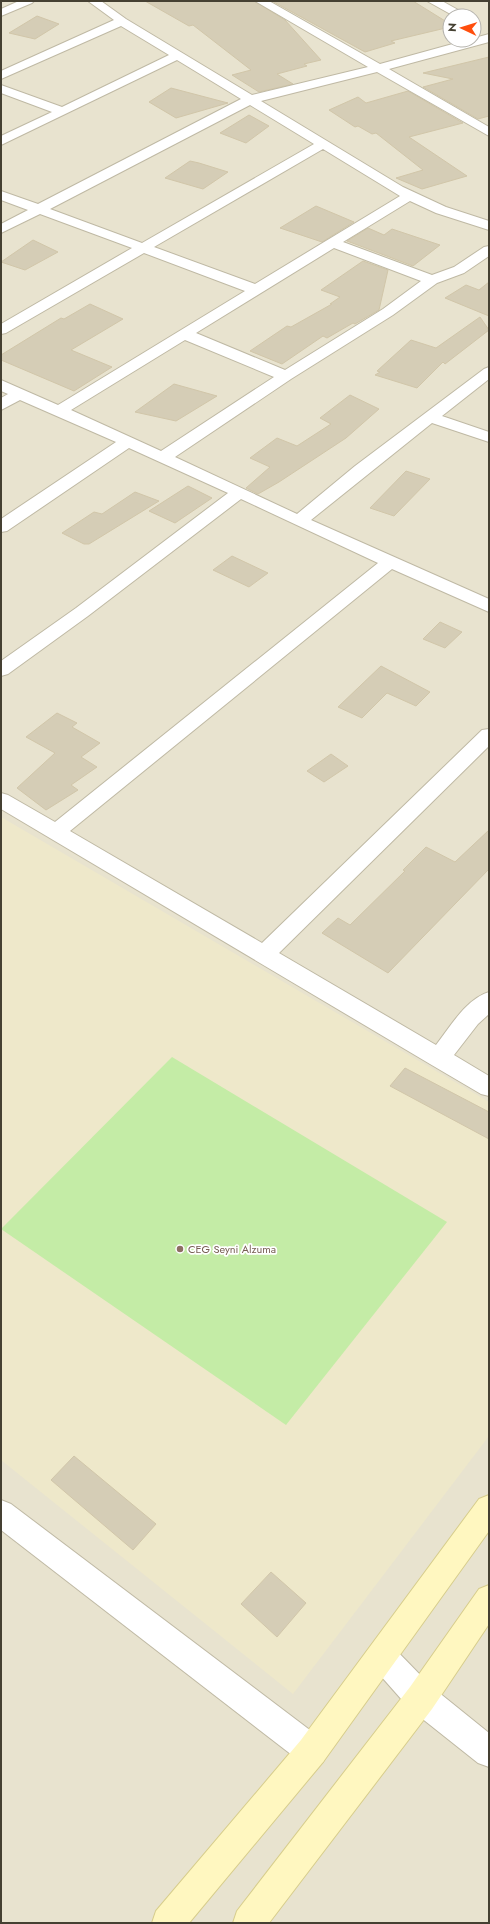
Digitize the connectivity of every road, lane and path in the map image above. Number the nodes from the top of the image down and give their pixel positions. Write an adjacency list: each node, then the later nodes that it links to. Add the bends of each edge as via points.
1 (28, 1): 6 (street)
2 (94, 1): 7 (street)
3 (261, 1): 10 (street)
4 (433, 1): 5 (street)
5 (447, 8)
6 (1, 13)
7 (122, 21): 9 (street); 11 (street)
8 (487, 31): 10 (street)
9 (178, 55): 13 (street); 14 (street)
10 (380, 68): 13 (street); 15 (street)
11 (1, 75)
12 (1, 89): 14 (street)
13 (249, 100): 17 (street); 20 (street)
14 (62, 111): 16 (street)
15 (489, 132)
16 (2, 140)
17 (321, 145): 19 (street); 24 (street)
18 (1, 195): 20 (street)
19 (409, 196): 21 (street); 23 (street)
20 (39, 209): 22 (street); 24 (street)
21 (489, 226)
22 (1, 229)
23 (332, 243): 26 (street); 27 (street)
24 (143, 248): 27 (street); 28 (street)
25 (489, 250): 26 (street, via 459,270)
26 (432, 280): 31 (street, via 388,312)
27 (257, 290): 29 (street)
28 (1, 330)
29 (184, 334): 31 (street); 35 (street)
30 (489, 372): 36 (street)
31 (286, 376): 39 (street)
32 (1, 385): 33 (street)
33 (20, 393): 34 (street); 35 (street)
34 (1, 405)
35 (59, 411): 38 (street)
36 (429, 418): 37 (street); 41 (street)
37 (489, 437)
38 (129, 442): 39 (street); 42 (street)
39 (163, 457): 40 (street)
40 (240, 492): 41 (street); 45 (street)
41 (299, 521): 43 (street)
42 (1, 527)
43 (390, 562): 44 (street); 48 (street)
44 (489, 606)
45 (1, 670)
46 (489, 735): 49 (street)
47 (1, 800): 48 (street)
48 (56, 832): 49 (street)
49 (264, 955): 51 (street)
50 (489, 1000): 51 (street, via 470,1018)
51 (438, 1058): 52 (street)
52 (489, 1087)
53 (489, 1508): 56 (main road)
54 (1, 1513): 58 (street)
55 (489, 1599): 57 (main road)
56 (382, 1656): 57 (street); 58 (main road)
57 (421, 1698): 59 (street); 61 (main road)
58 (312, 1751): 60 (main road)
59 (489, 1752)
60 (168, 1923)
61 (249, 1923)

